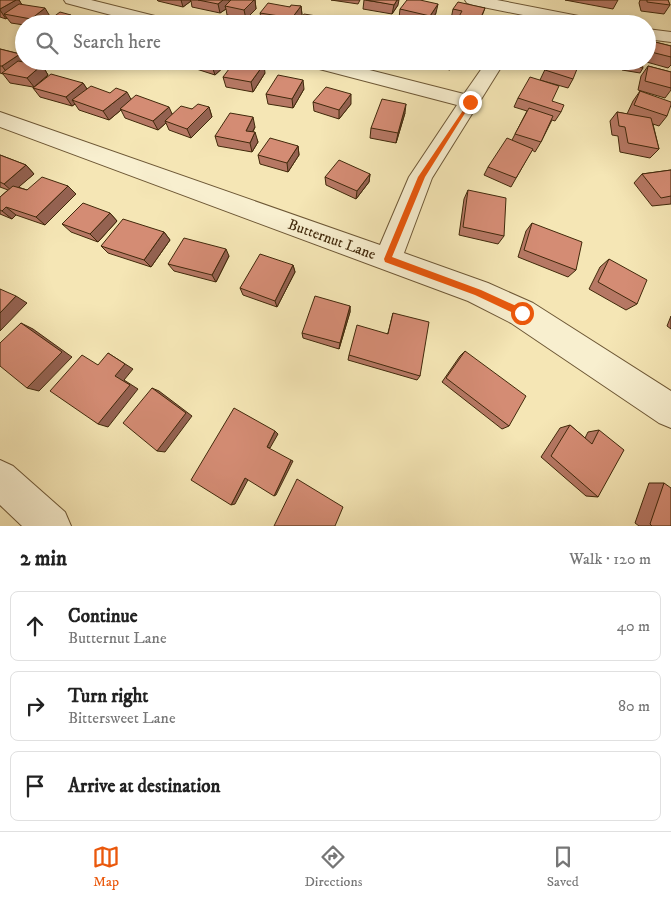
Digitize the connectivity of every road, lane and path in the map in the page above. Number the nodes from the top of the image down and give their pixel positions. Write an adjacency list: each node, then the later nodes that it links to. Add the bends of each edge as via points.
1 (72, 0): 3 (street)
2 (473, 0): 4 (street)
3 (130, 15)
4 (518, 15)
5 (656, 35): 6 (street)
6 (671, 37)
7 (346, 70): 9 (street)
8 (490, 70): 9 (street)
9 (470, 102): 11 (street, via 421,177)
10 (0, 119): 11 (street, Butternut Lane)
11 (388, 259): 12 (street, Butternut Lane, via 478,292 522,313)
12 (671, 410)
13 (0, 479): 14 (street)
14 (51, 526)

